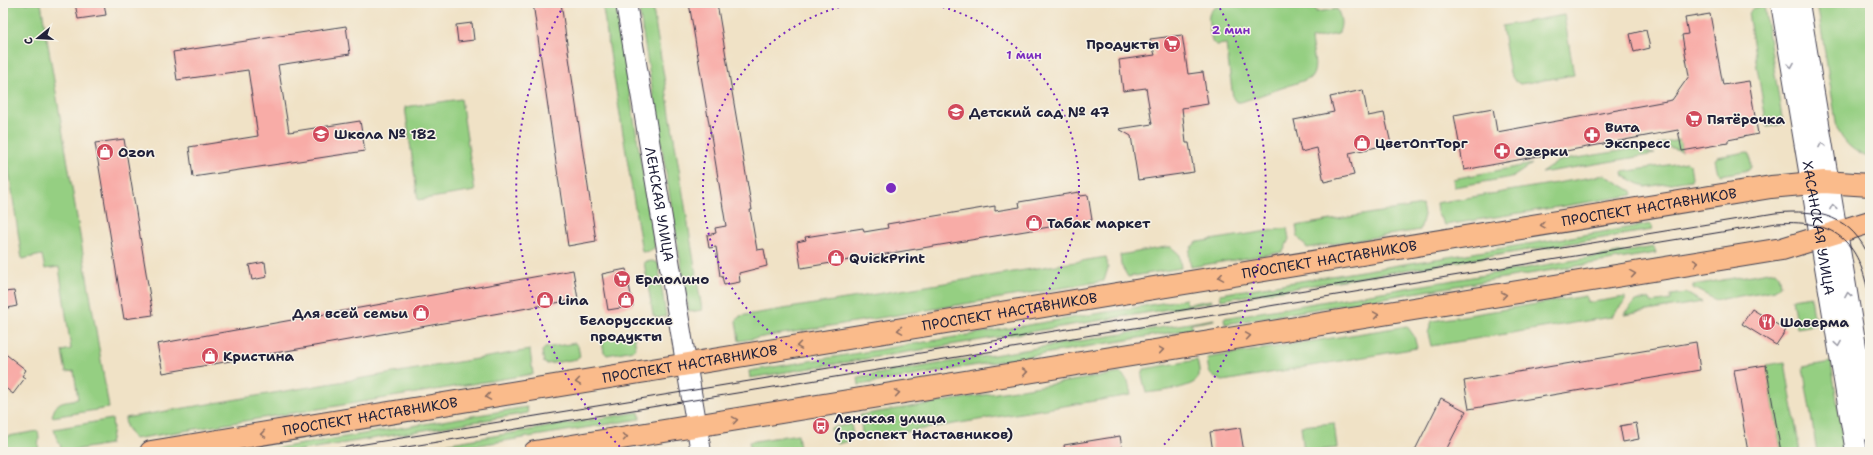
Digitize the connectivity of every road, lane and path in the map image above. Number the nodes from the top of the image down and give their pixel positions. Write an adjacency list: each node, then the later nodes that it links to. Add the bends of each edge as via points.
1 (626, 3): 8 (street, ЛЕНСКАЯ УЛИЦА)
2 (1781, 3): 4 (street, ХАСАНСКАЯ УЛИЦА, one-way to 4)
3 (1799, 3): 4 (street, ХАСАНСКАЯ УЛИЦА, one-way to 3)
4 (1820, 184): 5 (main road, ПРОСПЕКТ НАСТАВНИКОВ); 7 (street, ХАСАНСКАЯ УЛИЦА); 8 (main road, ПРОСПЕКТ НАСТАВНИКОВ, one-way to 8, via 1764,188)
5 (1870, 185)
6 (1870, 222): 7 (main road)
7 (1828, 234): 9 (main road, one-way to 7, via 1774,251); 10 (street, ХАСАНСКАЯ УЛИЦА, one-way to 7); 14 (street, ХАСАНСКАЯ УЛИЦА, one-way to 14)
8 (686, 365): 9 (street, ЛЕНСКАЯ УЛИЦА); 11 (main road, ПРОСПЕКТ НАСТАВНИКОВ, one-way to 11)
9 (696, 426): 12 (main road, one-way to 9); 13 (street, ЛЕНСКАЯ УЛИЦА)
10 (1870, 431)
11 (151, 452)
12 (535, 452)
13 (700, 452)
14 (1856, 452)

